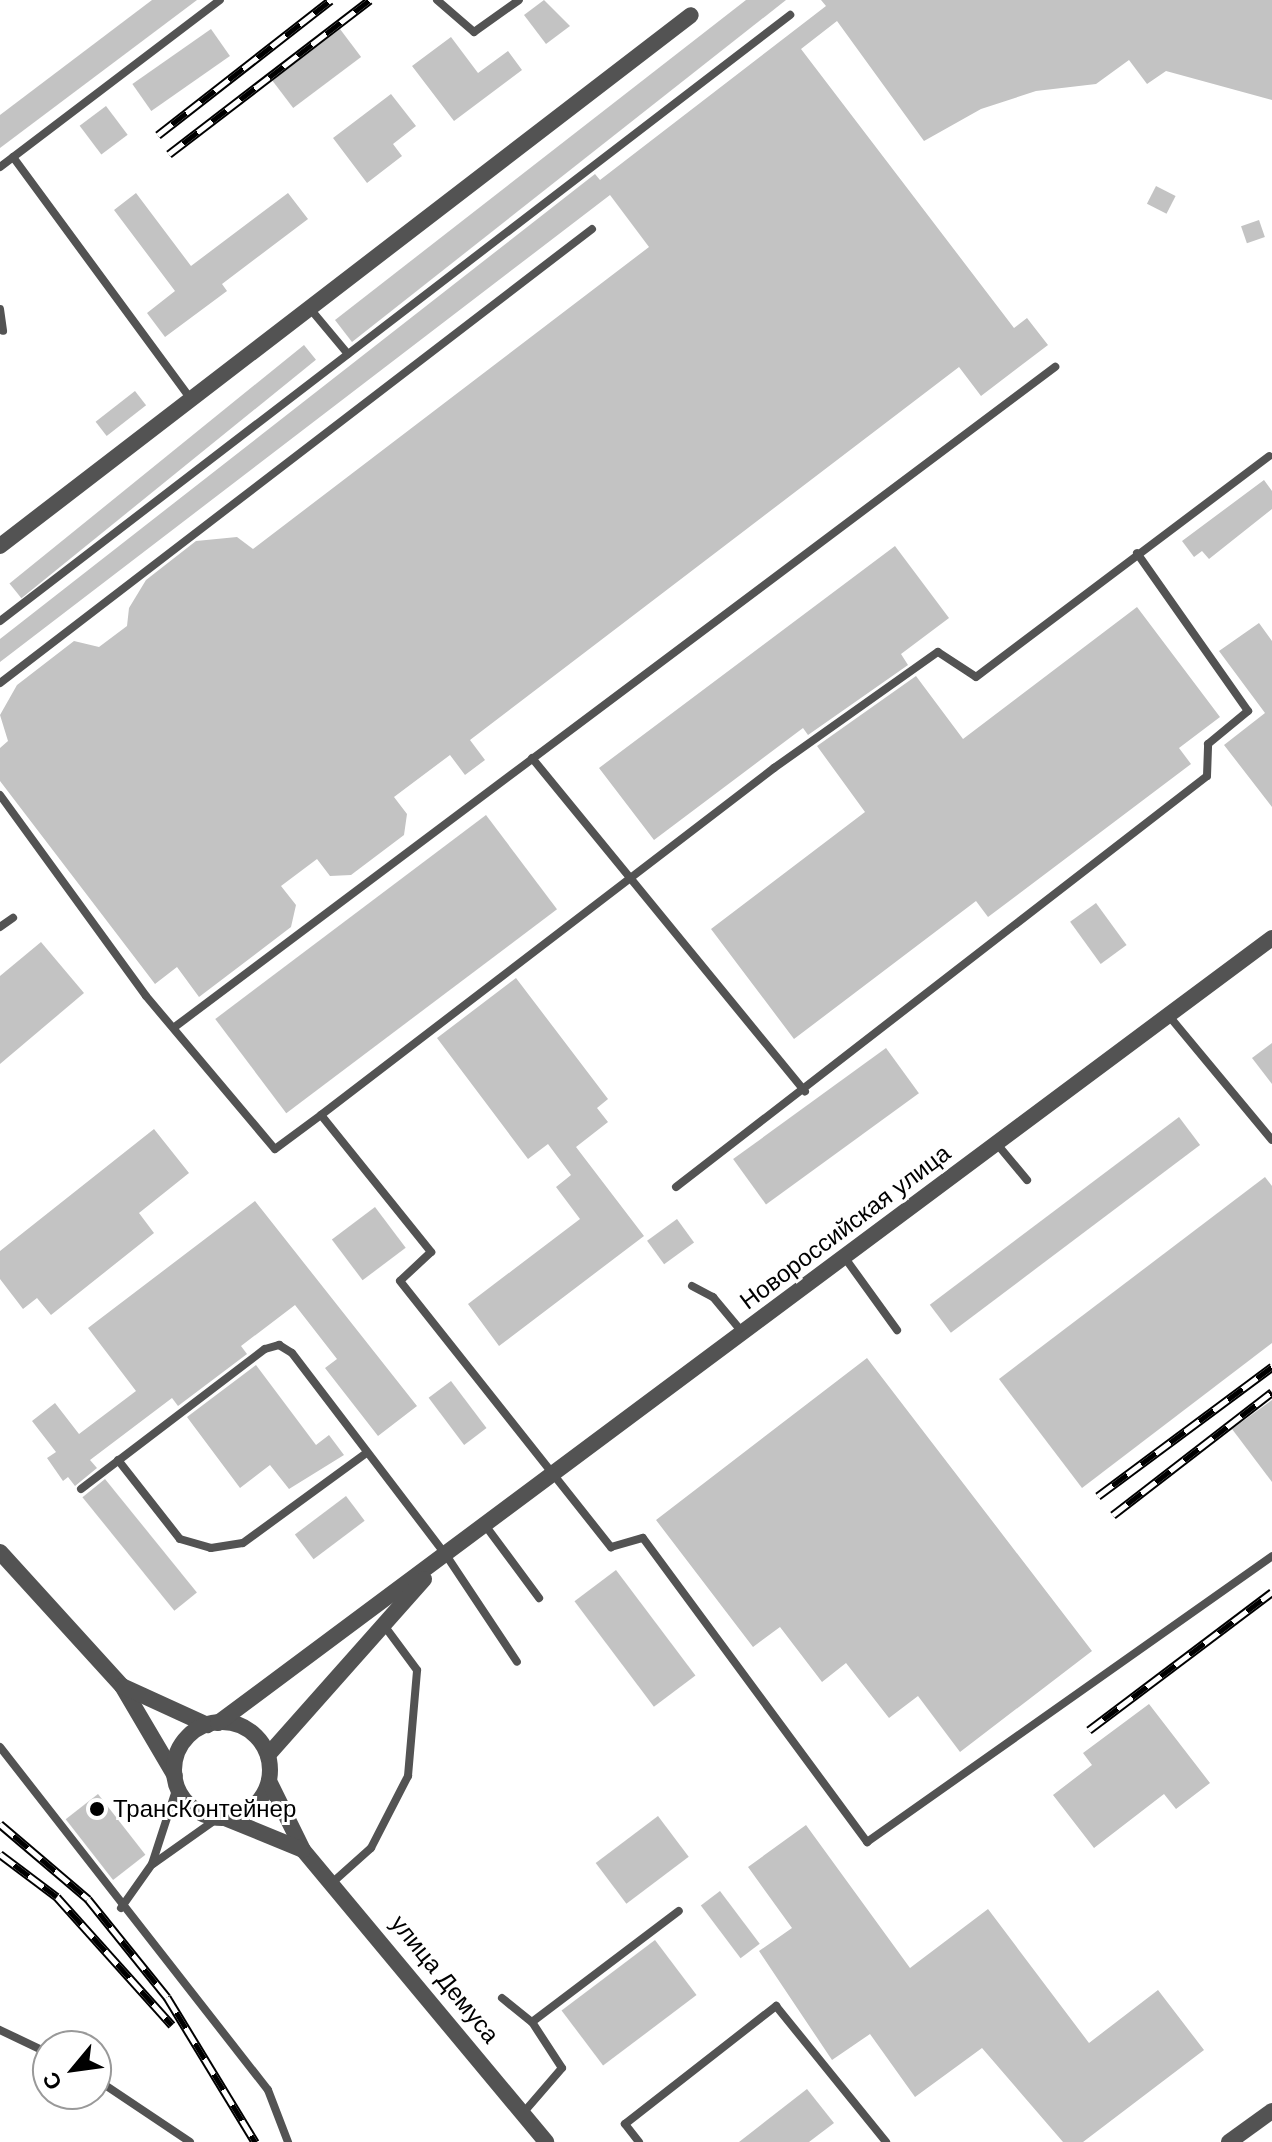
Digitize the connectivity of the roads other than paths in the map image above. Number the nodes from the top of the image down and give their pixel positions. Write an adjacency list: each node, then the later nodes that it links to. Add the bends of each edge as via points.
1 (220, 0): 6 (lane)
2 (437, 0): 3 (lane, via 474,32)
3 (519, 0)
4 (692, 8): 10 (street)
5 (790, 15): 12 (lane)
6 (13, 157): 7 (lane); 14 (lane)
7 (0, 167)
8 (592, 229): 19 (lane)
9 (0, 309): 11 (lane)
10 (312, 311): 12 (lane); 14 (street)
11 (3, 331)
12 (348, 354): 18 (lane)
13 (1055, 367): 20 (lane)
14 (193, 402): 16 (street)
15 (1269, 456): 17 (lane)
16 (0, 546)
17 (1137, 553): 22 (lane, via 976,677 938,652); 28 (lane, via 1248,711 1208,744 1207,776)
18 (0, 621)
19 (0, 683)
20 (532, 758): 22 (lane); 27 (lane)
21 (0, 795): 27 (lane, via 146,996)
22 (630, 880): 28 (lane); 29 (lane)
23 (13, 918): 24 (lane)
24 (0, 927)
25 (1272, 938): 26 (street, Новороссийская улица)
26 (1169, 1016): 30 (lane); 31 (street, Новороссийская улица)
27 (176, 1026): 29 (lane, via 275,1149)
28 (805, 1091): 33 (lane)
29 (321, 1115): 40 (lane, via 431,1252 400,1281)
30 (1272, 1140)
31 (997, 1144): 32 (lane); 34 (street, Новороссийская улица)
32 (1027, 1180)
33 (676, 1187)
34 (845, 1258): 36 (lane); 37 (street, Новороссийская улица)
35 (692, 1286): 37 (lane, via 713,1297)
36 (897, 1330)
37 (743, 1333): 40 (street, Новороссийская улица)
38 (365, 1454): 39 (lane, via 243,1543 211,1548 180,1539); 39 (lane, via 292,1353 279,1345 265,1349); 44 (lane)
39 (118, 1460): 41 (lane)
40 (554, 1474): 42 (street, Новороссийская улица); 45 (lane, via 611,1547 643,1538 867,1842)
41 (81, 1489)
42 (485, 1525): 44 (street, Новороссийская улица); 46 (lane)
43 (0, 1552): 49 (street)
44 (446, 1555): 47 (street); 48 (lane); 50 (street)
45 (1272, 1556)
46 (539, 1598)
47 (383, 1624): 52 (street); 58 (lane, via 417,1670 408,1776 371,1848)
48 (517, 1662)
49 (122, 1686): 50 (street); 53 (street)
50 (212, 1724): 52 (street, via 249,1730); 53 (street, via 182,1745)
51 (0, 1747): 59 (lane)
52 (268, 1755): 54 (street)
53 (176, 1781): 55 (street, via 198,1812); 57 (lane)
54 (269, 1781): 55 (street, via 257,1804); 56 (street)
55 (222, 1818): 56 (street); 57 (lane)
56 (303, 1850): 58 (street, улица Демуса)
57 (152, 1864): 59 (lane)
58 (333, 1882): 67 (street, улица Демуса)
59 (121, 1908): 69 (lane, via 268,2090 286,2122)
60 (679, 1911): 62 (lane)
61 (502, 1998): 62 (lane)
62 (532, 2022): 67 (lane, via 562,2068)
63 (0, 2030): 64 (lane)
64 (32, 2045)
65 (112, 2090): 68 (lane)
66 (1272, 2111): 73 (street)
67 (524, 2112): 70 (street, улица Демуса)
68 (190, 2142)
69 (288, 2142)
70 (546, 2142)
71 (639, 2142): 72 (lane, via 625,2124 776,2006)
72 (886, 2142)
73 (1229, 2142)

